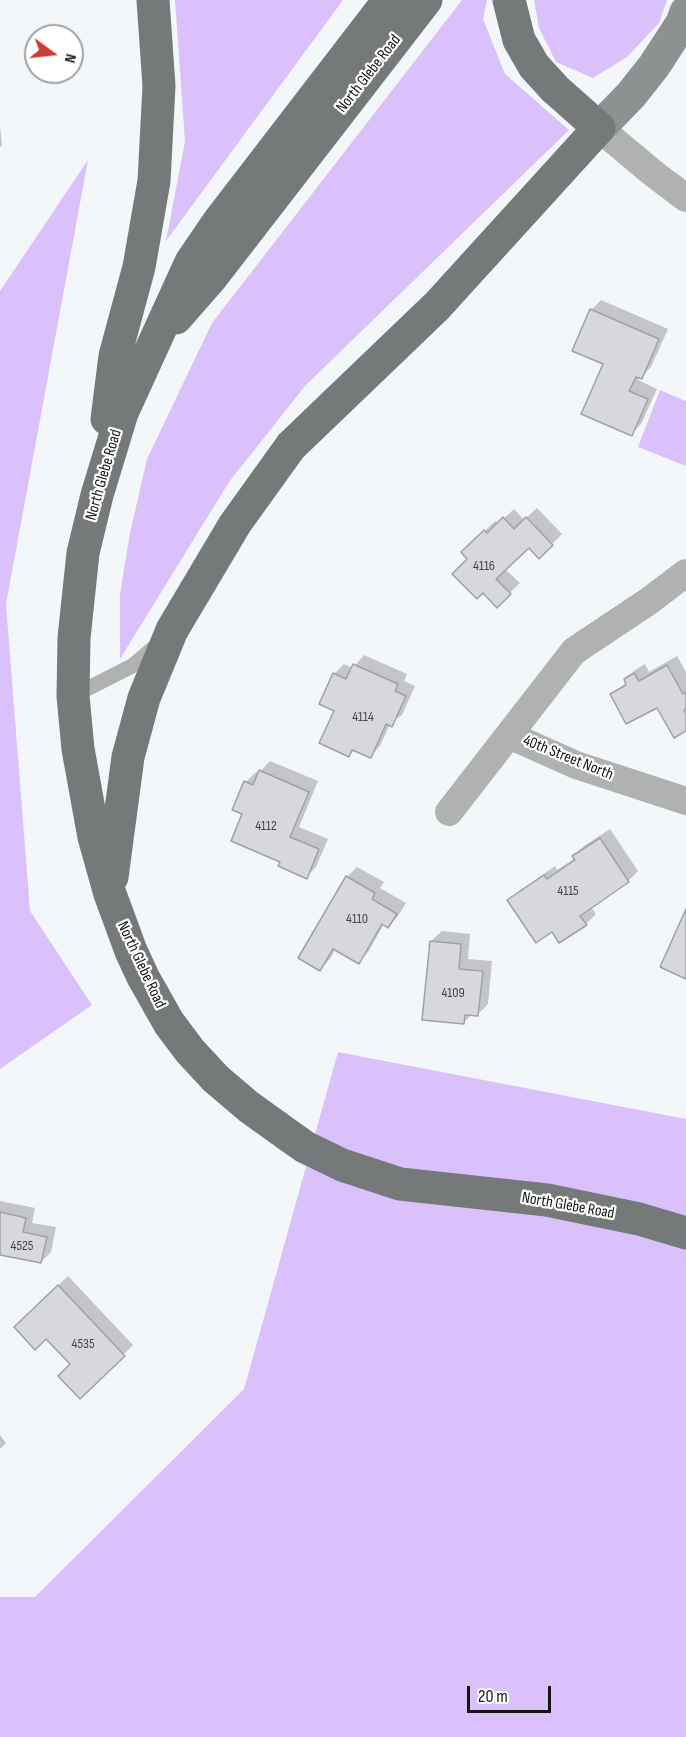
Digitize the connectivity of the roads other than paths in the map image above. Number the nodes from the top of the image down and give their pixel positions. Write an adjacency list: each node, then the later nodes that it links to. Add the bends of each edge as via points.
1 (153, 0): 9 (main road, via 159,86 154,181 139,267 115,356)
2 (389, 0): 8 (main road, North Glebe Road, via 205,241 191,262)
3 (426, 0): 8 (main road, North Glebe Road, via 211,279)
4 (508, 0): 6 (main road, via 519,40 534,66)
5 (686, 12): 6 (main road, via 654,66)
6 (599, 128): 7 (street); 11 (main road, via 437,306 291,446 235,524)
7 (686, 198)
8 (153, 344): 9 (main road, North Glebe Road, via 122,413)
9 (97, 495): 12 (main road, North Glebe Road, via 79,582)
10 (686, 573): 13 (street, 40th Street North, via 574,651)
11 (172, 630): 12 (lane, via 132,666); 16 (main road, via 144,698 128,757)
12 (73, 696): 16 (main road, North Glebe Road, via 84,789)
13 (509, 735): 14 (street, 40th Street North, via 576,765); 15 (street)
14 (686, 801)
15 (449, 812)
16 (110, 894): 17 (main road, North Glebe Road, via 143,978 178,1035 233,1094 305,1147 342,1165 400,1184 547,1200)
17 (686, 1233)

